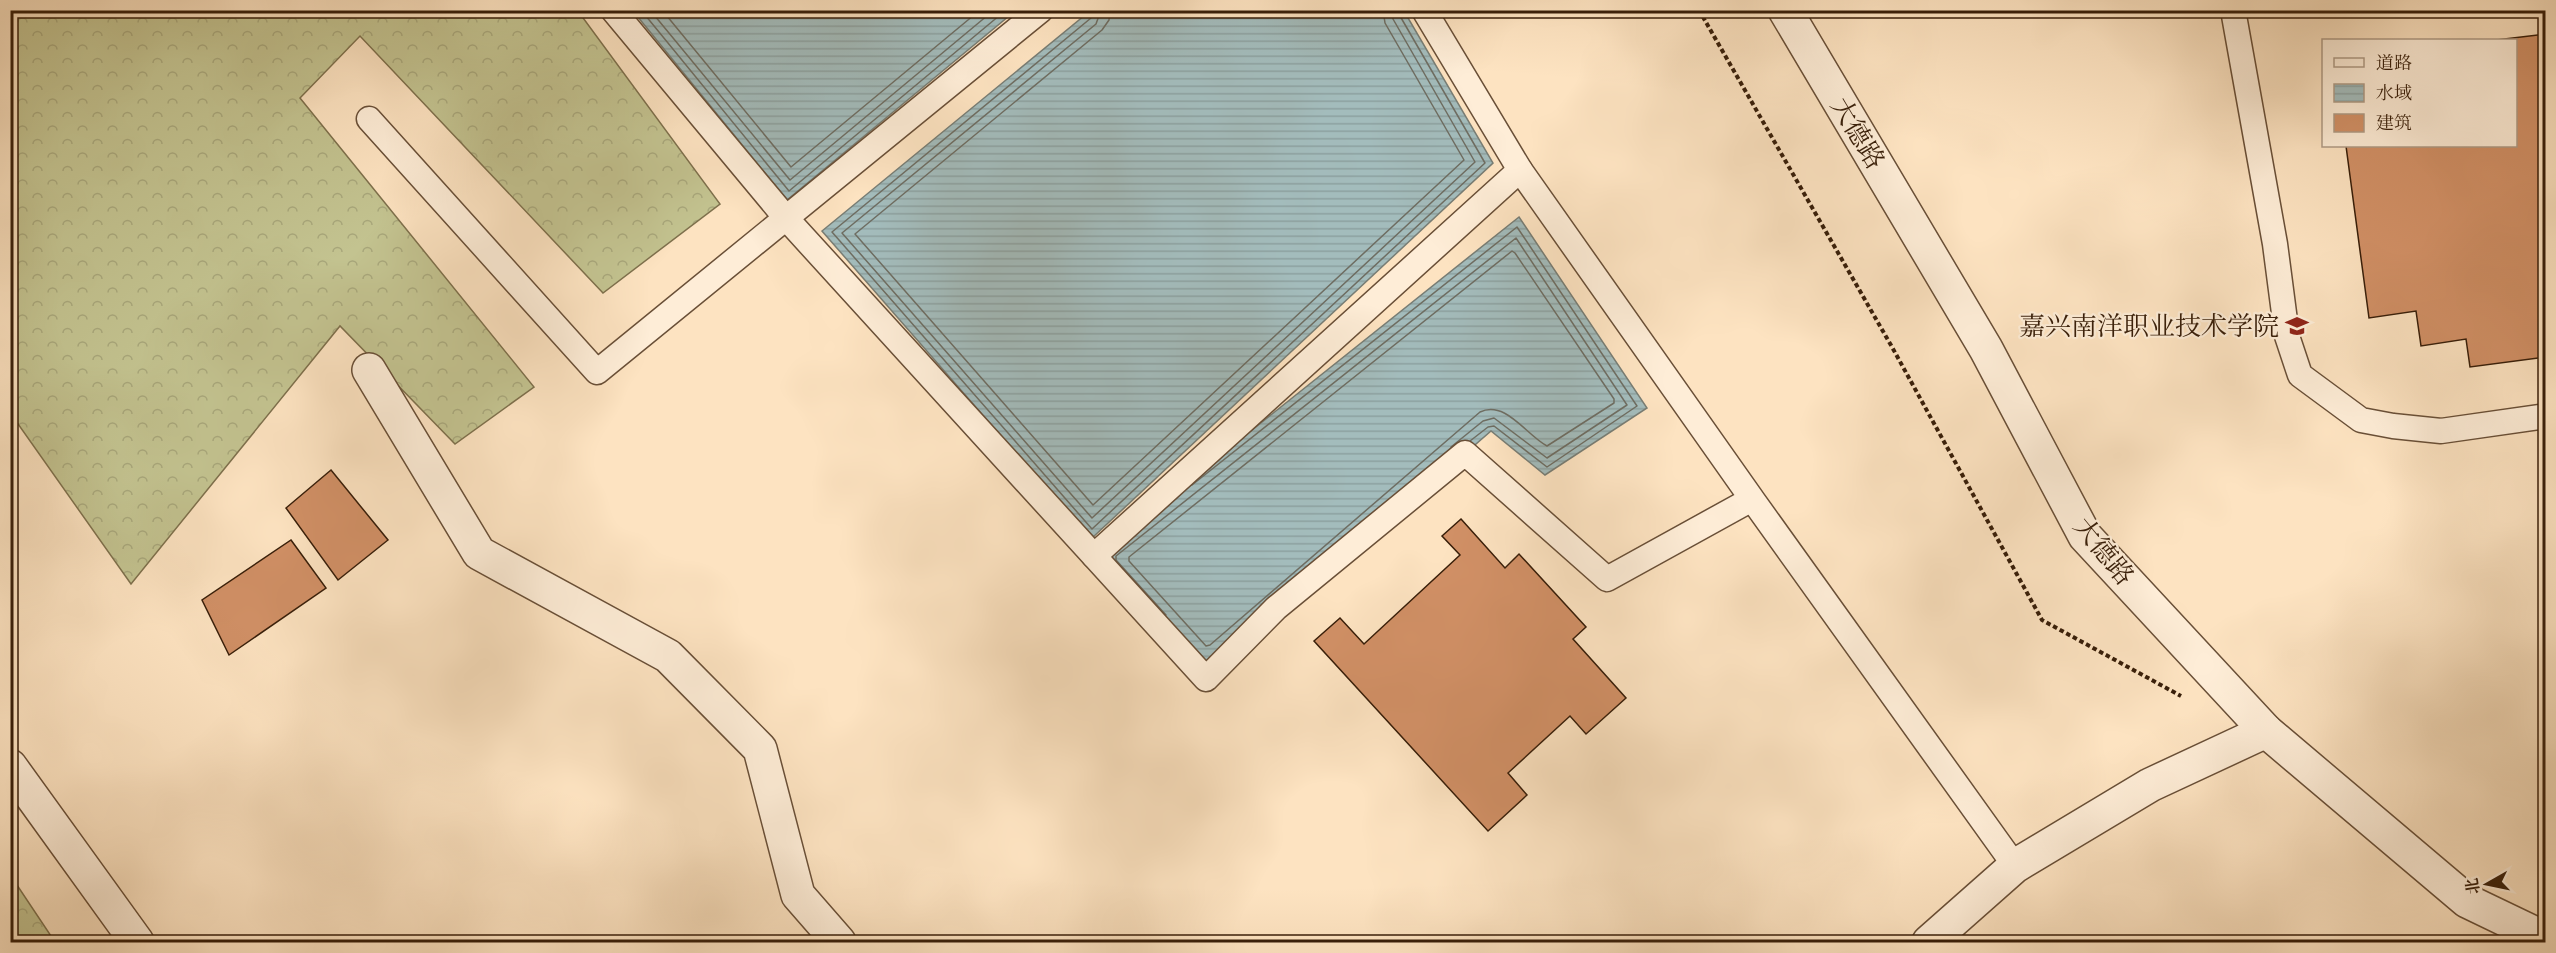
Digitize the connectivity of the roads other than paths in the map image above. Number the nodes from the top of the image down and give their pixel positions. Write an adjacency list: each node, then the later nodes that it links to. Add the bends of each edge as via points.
1 (614, 10): 8 (lane)
2 (1041, 10): 8 (lane)
3 (1425, 10): 7 (lane)
4 (1785, 10): 13 (street, 大德路, via 1986,350 2085,536)
5 (2233, 10): 10 (lane, via 2275,244 2287,336 2300,375 2361,420 2392,426 2441,431)
6 (369, 119): 8 (lane, via 597,372)
7 (1520, 170): 11 (lane); 12 (lane)
8 (786, 218): 12 (lane)
9 (369, 370): 18 (street, via 478,553 668,656 760,749 798,895)
10 (2546, 416)
11 (1752, 500): 12 (lane, via 1607,579 1465,453 1276,608 1206,679); 15 (lane)
12 (1094, 556)
13 (2266, 731): 15 (street, via 2150,785); 16 (street, 大德路, via 2467,901)
14 (10, 766): 17 (street)
15 (2015, 866): 19 (street)
16 (2546, 939)
17 (137, 942)
18 (839, 942)
19 (1929, 942)

